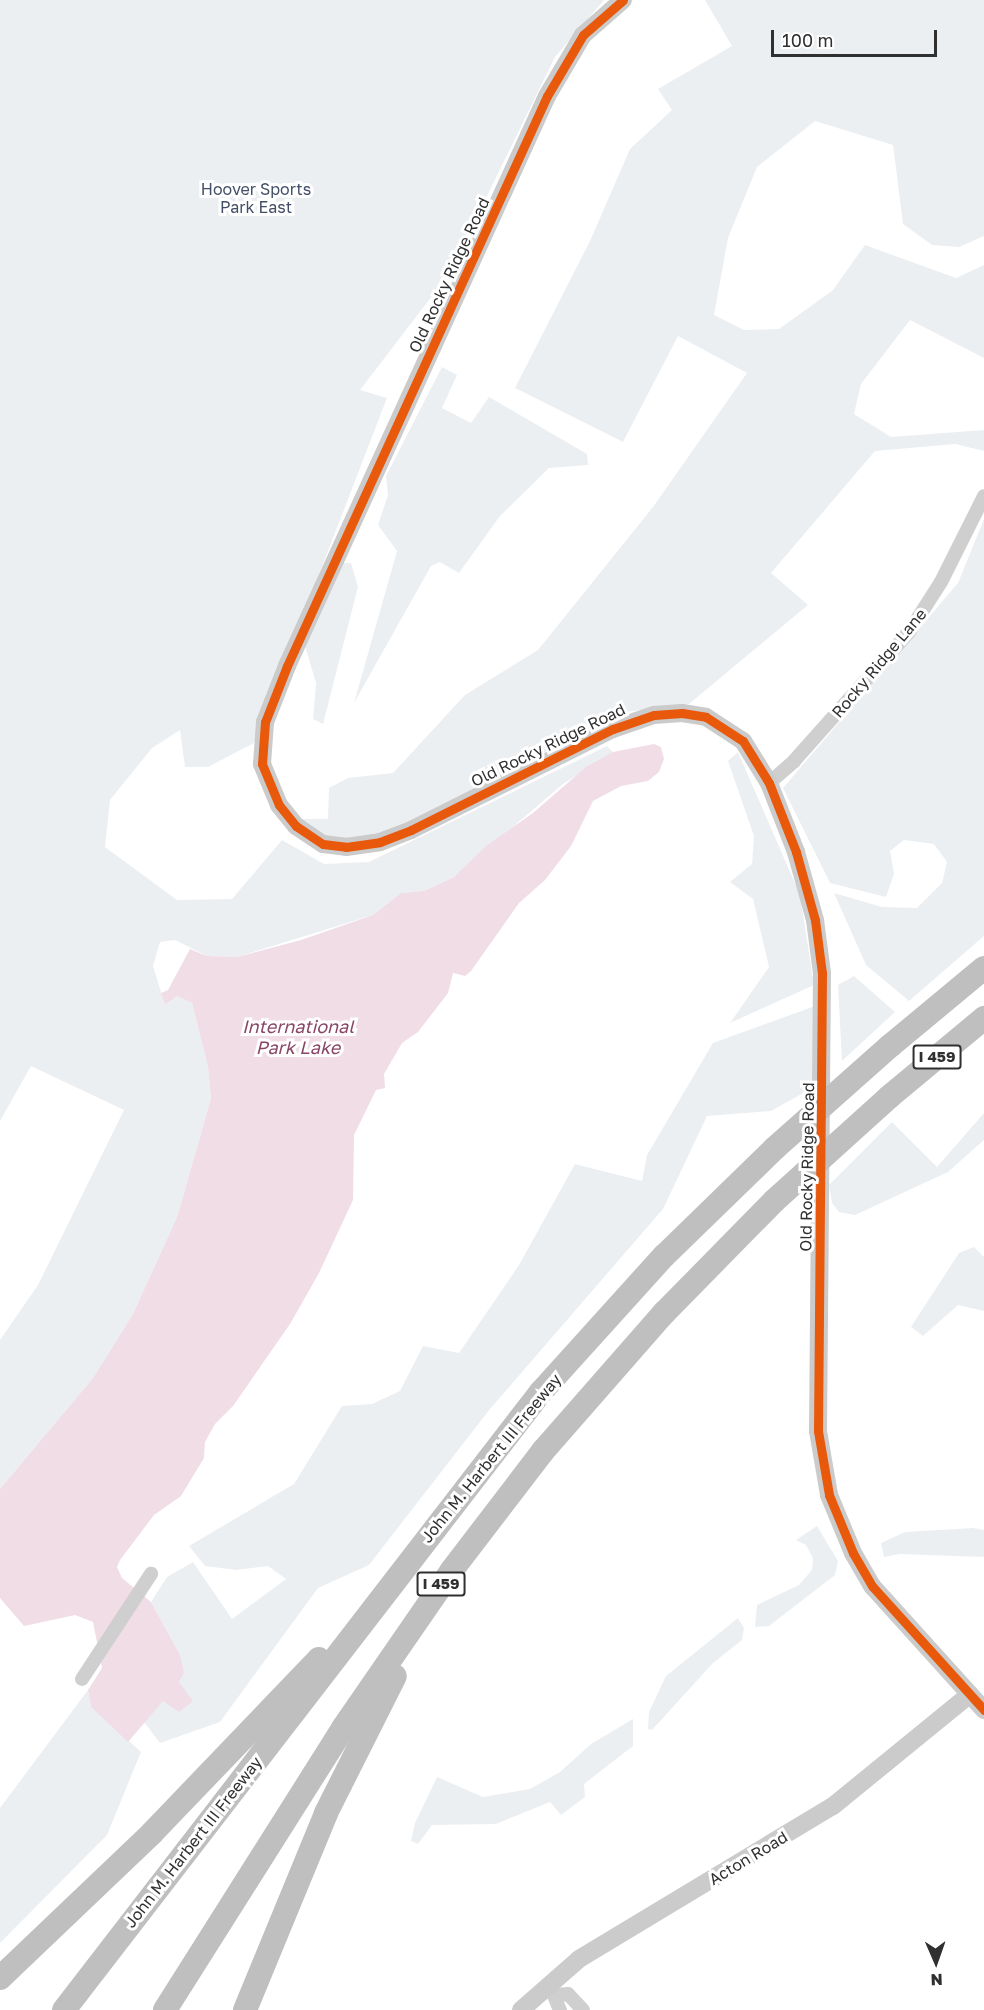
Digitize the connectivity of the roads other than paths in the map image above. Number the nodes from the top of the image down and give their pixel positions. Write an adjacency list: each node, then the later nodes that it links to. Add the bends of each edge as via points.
1 (623, 0): 3 (street, Old Rocky Ridge Road, via 584,35 547,96 284,673 265,722 262,764 275,798 296,826 323,844 346,847 403,833 613,729 654,715 695,714 725,726 747,746)
2 (984, 495): 3 (street, Rocky Ridge Lane, via 941,582 909,632 794,761)
3 (768, 783): 10 (street, Old Rocky Ridge Road, via 807,886 822,973 818,1431 825,1477 840,1525 873,1587)
4 (984, 968): 8 (highway, John M. Harbert III Freeway / I 459, bridge, via 775,1149 664,1256 540,1393)
5 (984, 1018): 6 (highway, I 459, bridge, via 774,1201 656,1322 543,1451)
6 (452, 1570): 15 (highway, I 459, via 343,1728); 16 (highway, via 364,1732 326,1813)
7 (151, 1574): 9 (street)
8 (360, 1624): 12 (highway, via 306,1670 152,1833); 14 (highway, John M. Harbert III Freeway / I 459)
9 (82, 1679)
10 (969, 1695): 11 (street, Old Rocky Ridge Road); 13 (street, Acton Road, via 834,1806 579,1959)
11 (984, 1710)
12 (0, 1978)
13 (552, 1989): 17 (street, Acton Road); 18 (street); 19 (street, via 568,1994)
14 (64, 2010)
15 (165, 2010)
16 (245, 2010)
17 (520, 2010)
18 (560, 2010)
19 (583, 2010)

